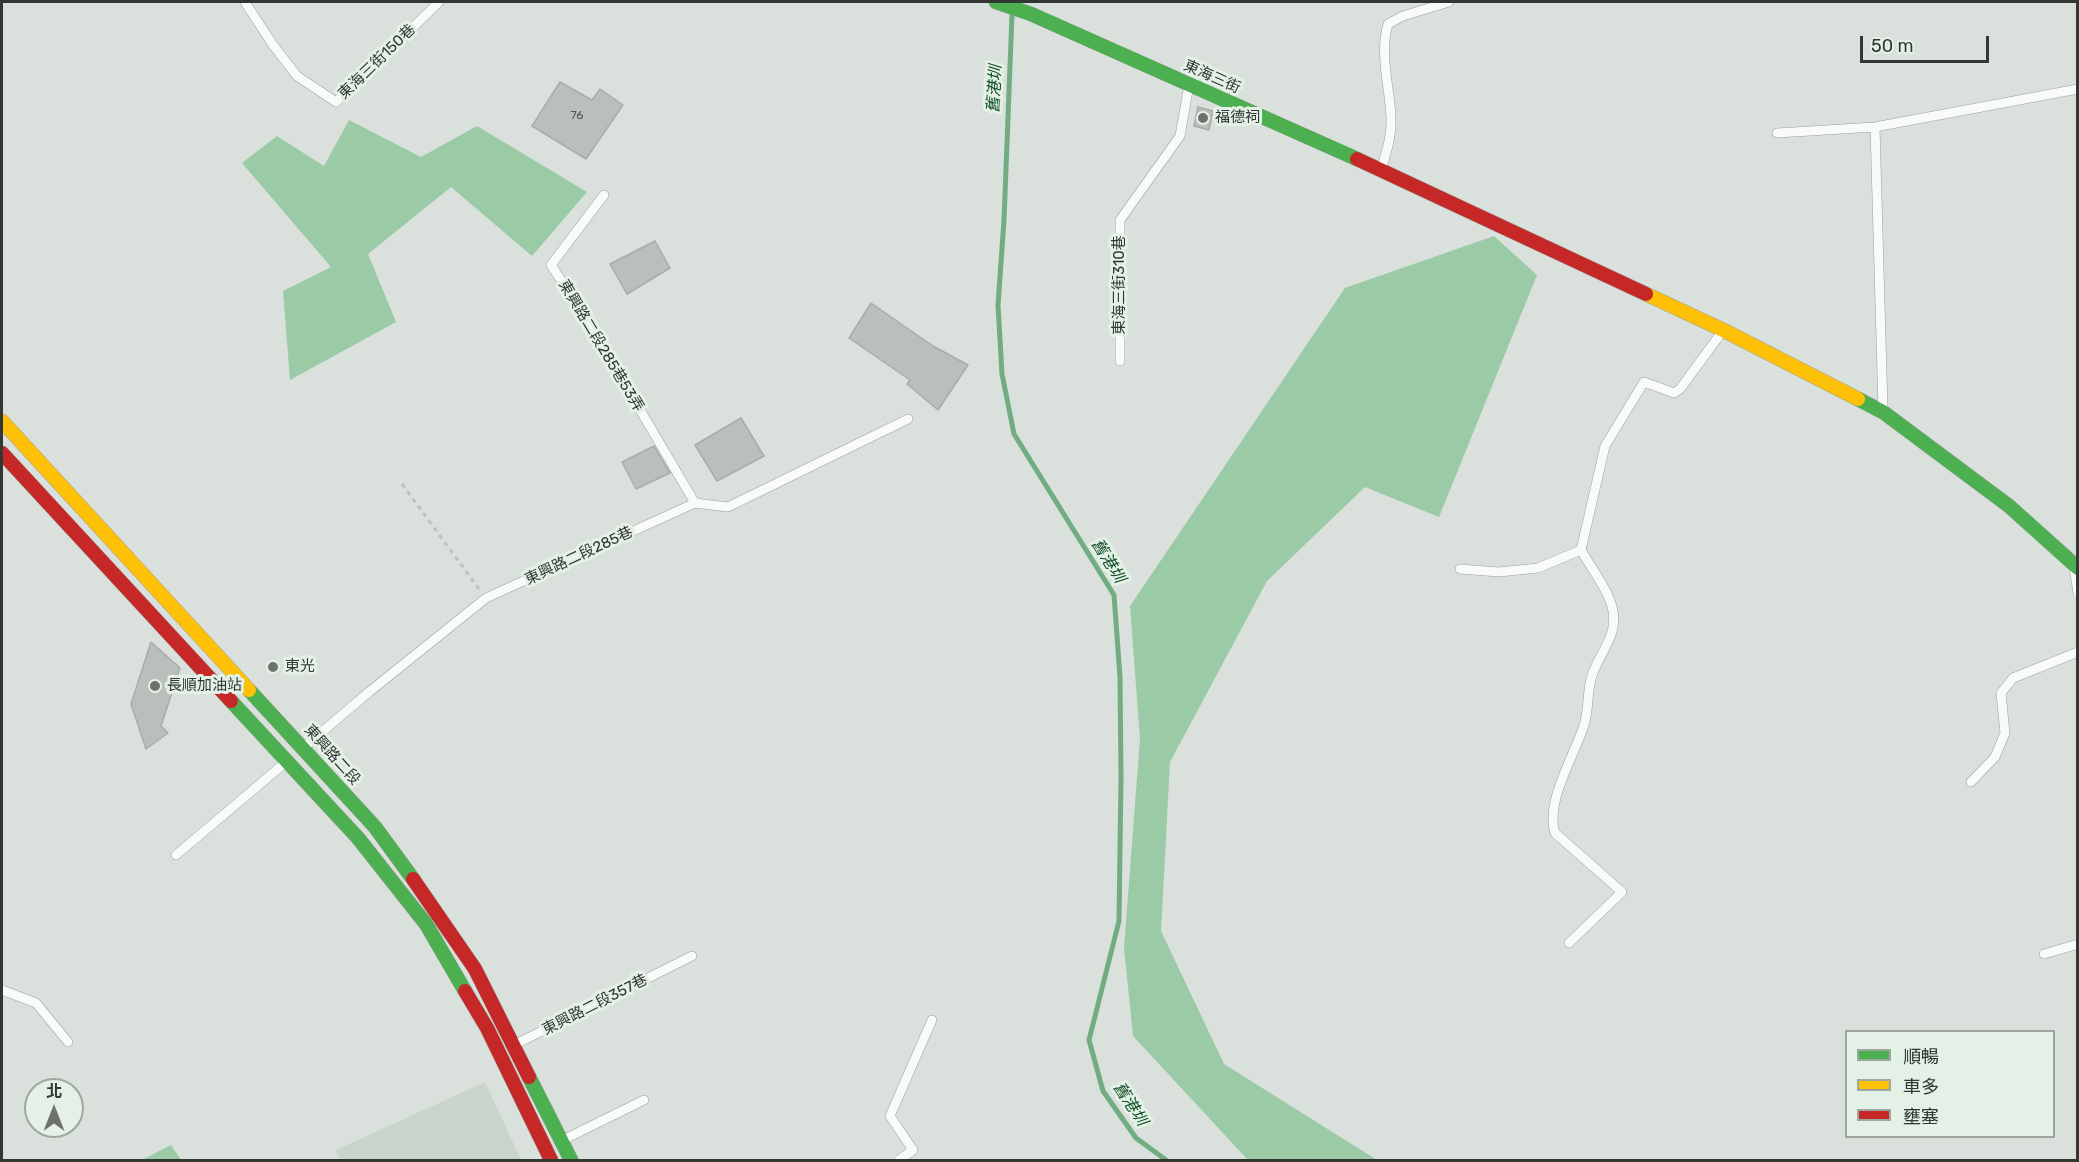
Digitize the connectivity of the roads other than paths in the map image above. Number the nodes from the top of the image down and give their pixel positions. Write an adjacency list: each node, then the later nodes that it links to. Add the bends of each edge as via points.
1 (245, 2): 2 (lane, 東海三街150巷, via 297,76 336,102)
2 (439, 2)
3 (996, 2): 5 (main road, 東海三街)
4 (1449, 2): 9 (lane, via 1388,24 1383,40 1392,119)
5 (1189, 85): 9 (main road, 東海三街); 12 (lane, 東海三街310巷, via 1180,136 1120,220)
6 (2078, 89): 7 (lane)
7 (1875, 127): 8 (lane); 13 (lane)
8 (1777, 133)
9 (1380, 170): 11 (main road, 東海三街)
10 (604, 195): 17 (lane, 東興路二段285巷53弄, via 551,265)
11 (1724, 330): 13 (main road, 東海三街); 18 (lane, via 1674,393 1644,381 1605,446)
12 (1120, 361)
13 (1883, 412): 19 (main road, 東海三街, via 2009,506)
14 (908, 419): 17 (lane, via 728,507)
15 (2, 421): 23 (main road, 東興路二段)
16 (2, 453): 24 (main road)
17 (695, 503): 23 (lane, 東興路二段285巷, via 486,598)
18 (1581, 550): 20 (lane, via 1538,568 1499,572); 27 (lane, via 1610,601 1614,627 1591,678 1585,723 1564,775 1552,824 1555,833 1622,892)
19 (2075, 565): 21 (lane)
20 (1460, 568)
21 (2078, 593)
22 (2078, 652): 25 (lane, via 2013,678 2001,693 2005,733 1995,757)
23 (303, 748): 24 (lane, 東興路二段285巷); 34 (main road, 東興路二段, via 375,827 434,908 475,969)
24 (285, 762): 26 (lane, 東興路二段285巷); 35 (main road, via 358,838 426,924)
25 (1971, 782)
26 (176, 855)
27 (1569, 943)
28 (2078, 944): 29 (lane)
29 (2044, 954)
30 (692, 956): 34 (lane, 東興路二段357巷)
31 (2, 990): 33 (lane, via 36,1003)
32 (932, 1020): 40 (lane, via 890,1116 913,1150)
33 (68, 1042)
34 (514, 1045): 35 (lane, 東興路二段357巷); 37 (main road, 東興路二段)
35 (498, 1052): 38 (main road)
36 (644, 1100): 37 (lane)
37 (561, 1140): 38 (lane); 39 (main road, 東興路二段)
38 (548, 1155)
39 (571, 1161)
40 (899, 1161)

